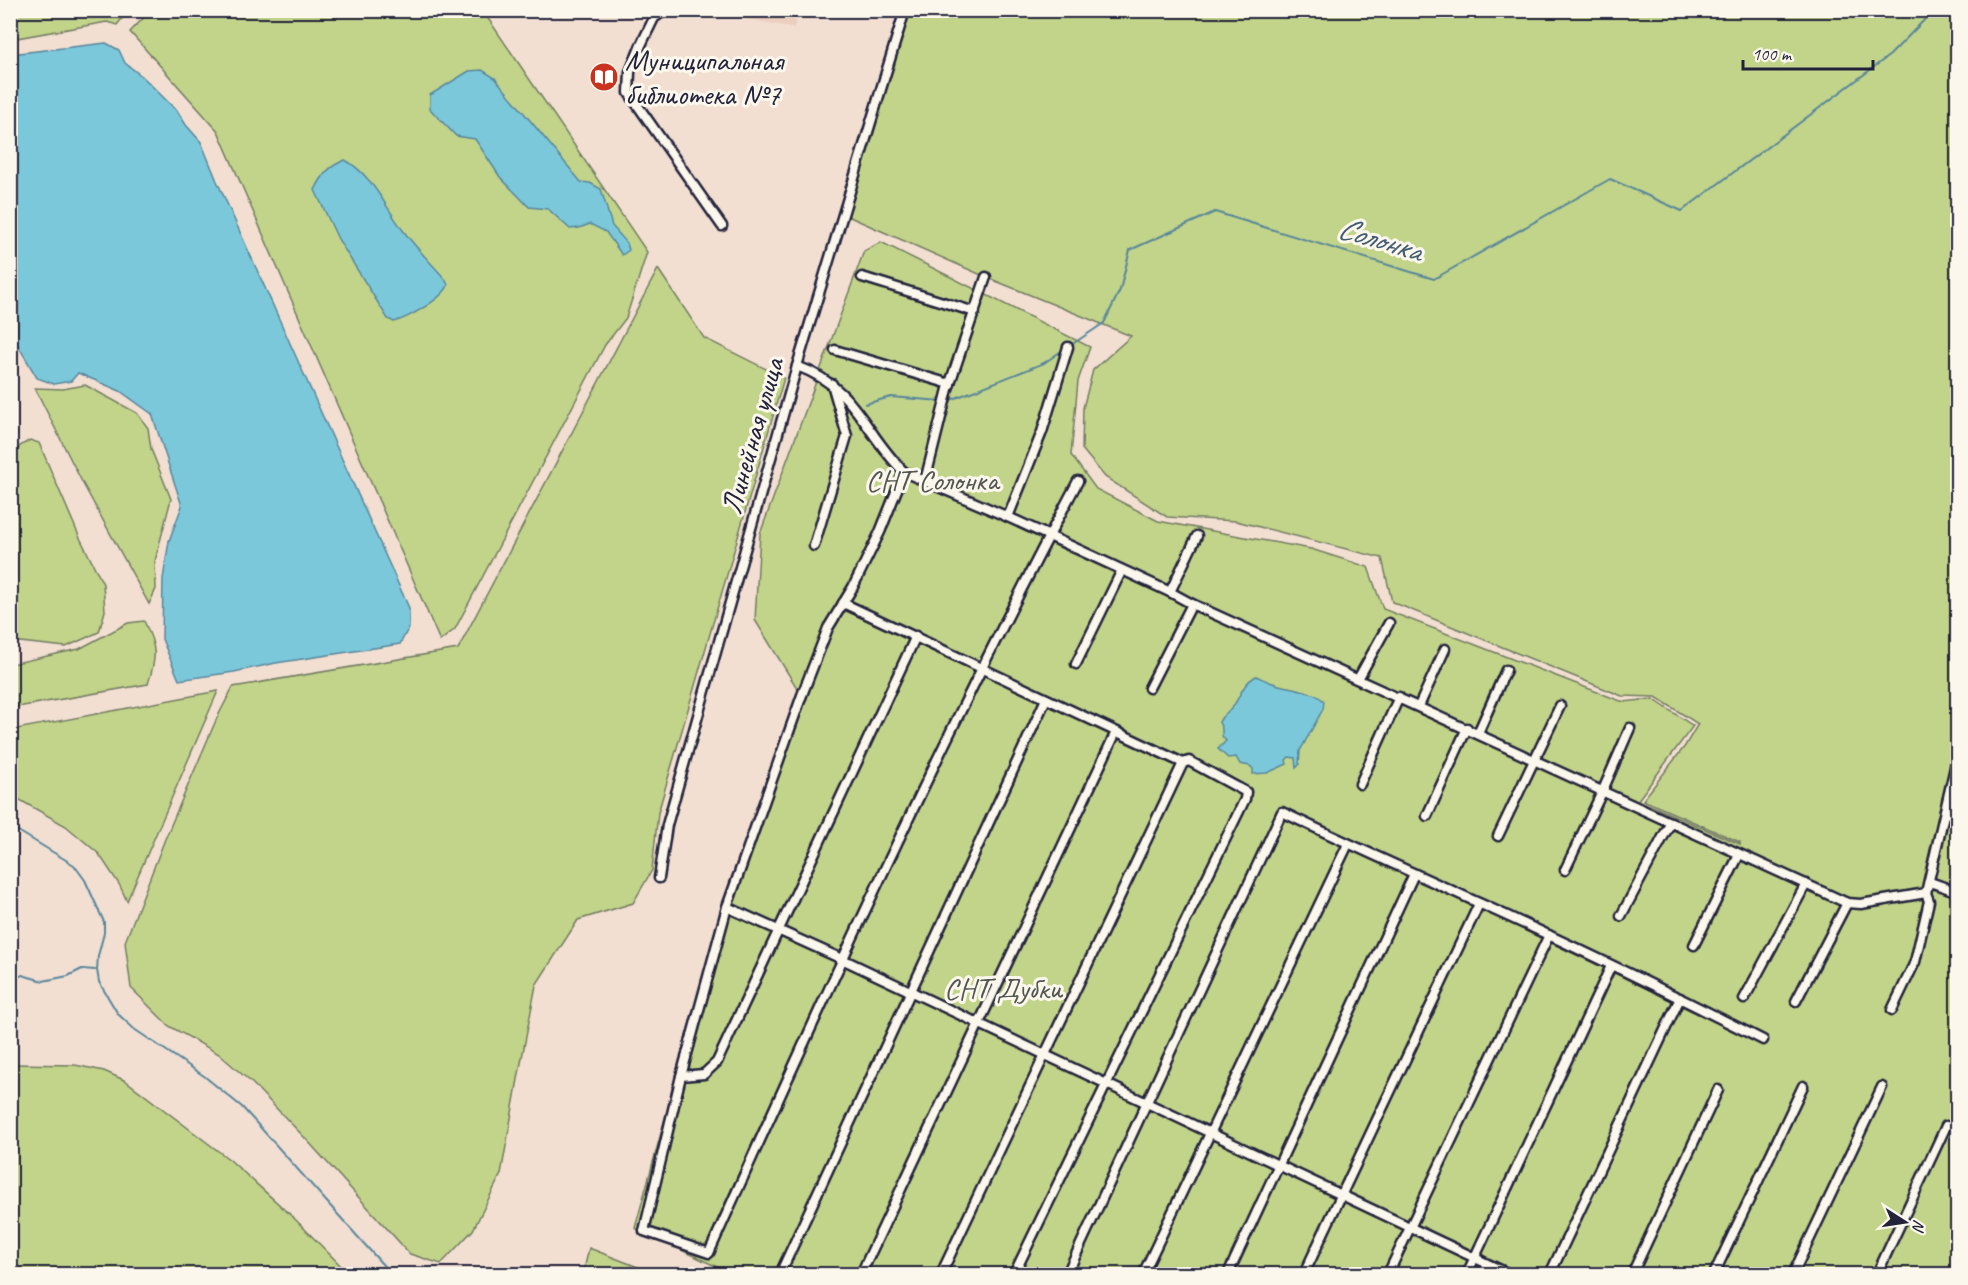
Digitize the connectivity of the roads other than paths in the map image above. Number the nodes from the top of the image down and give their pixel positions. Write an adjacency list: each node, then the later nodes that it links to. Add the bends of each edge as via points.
1 (665, 10): 3 (street, via 654,18 641,45 630,72 629,93)
2 (905, 10): 9 (street, Линейная улица)
3 (722, 226)
4 (862, 277): 6 (street)
5 (986, 277): 6 (street)
6 (975, 312): 11 (street)
7 (1068, 347): 15 (street, via 1042,432)
8 (835, 350): 11 (street)
9 (797, 366): 10 (street); 53 (street, Линейная улица, via 667,825)
10 (832, 384): 12 (street); 18 (street, via 847,436)
11 (950, 384): 13 (street)
12 (904, 472): 13 (street); 21 (street, via 880,532)
13 (925, 481): 15 (street)
14 (1078, 481): 16 (street)
15 (1008, 517): 16 (street)
16 (1049, 536): 19 (street); 27 (street)
17 (1197, 536): 20 (street)
18 (814, 546)
19 (1122, 570): 20 (street); 26 (street)
20 (1170, 592): 22 (street)
21 (843, 603): 24 (street); 60 (street, via 828,628 802,695)
22 (1192, 604): 29 (street); 30 (street)
23 (1389, 623): 29 (street)
24 (916, 636): 27 (street); 62 (street)
25 (1446, 649): 33 (street)
26 (1076, 664)
27 (983, 668): 32 (street); 65 (street)
28 (1506, 670): 38 (street)
29 (1358, 679): 31 (street)
30 (1149, 688)
31 (1399, 697): 33 (street); 42 (street)
32 (1046, 699): 37 (street); 67 (street)
33 (1419, 706): 35 (street)
34 (1560, 706): 40 (street)
35 (1467, 728): 38 (street); 45 (street)
36 (1630, 728): 43 (street)
37 (1116, 732): 41 (street); 72 (street)
38 (1478, 733): 40 (street)
39 (1958, 754): 44 (street)
40 (1534, 758): 43 (street); 48 (street)
41 (1183, 763): 74 (street); 76 (street, via 1190,761 1244,790 1245,799)
42 (1360, 784)
43 (1603, 790): 47 (street); 51 (street)
44 (1945, 812): 46 (street); 54 (street)
45 (1427, 816)
46 (1958, 817)
47 (1671, 822): 50 (street); 61 (street)
48 (1498, 836)
49 (1348, 844): 52 (street); 80 (street, via 1282,812); 82 (street)
50 (1739, 855): 55 (street); 64 (street)
51 (1565, 870)
52 (1414, 874): 63 (street); 83 (street)
53 (659, 878)
54 (1930, 882): 56 (street); 57 (street)
55 (1806, 884): 58 (street); 69 (street)
56 (1958, 892)
57 (1926, 893): 58 (street); 71 (street, via 1929,900 1915,962)
58 (1847, 903): 70 (street)
59 (1478, 906): 84 (street)
60 (727, 907): 62 (street); 75 (street)
61 (1621, 916)
62 (778, 930): 65 (street); 75 (street, via 717,1062 704,1074)
63 (1549, 935): 66 (street); 85 (street)
64 (1694, 945)
65 (842, 959): 67 (street); 75 (street, via 709,1253 644,1231)
66 (1611, 966): 68 (street); 86 (street)
67 (911, 992): 72 (street); 87 (street)
68 (1680, 998): 73 (street); 98 (street)
69 (1744, 999)
70 (1796, 1001)
71 (1892, 1010)
72 (978, 1024): 74 (street); 88 (street)
73 (1763, 1040)
74 (1045, 1055): 76 (street); 89 (street)
75 (681, 1076)
76 (1106, 1084): 80 (street); 90 (street)
77 (1803, 1086): 100 (street)
78 (1882, 1087): 101 (street)
79 (1718, 1090): 99 (street)
80 (1146, 1102): 82 (street); 91 (street)
81 (1946, 1126): 102 (street)
82 (1209, 1134): 83 (street); 92 (street)
83 (1278, 1166): 84 (street); 93 (street)
84 (1341, 1195): 85 (street); 94 (street)
85 (1410, 1227): 86 (street); 95 (street)
86 (1474, 1258): 96 (street); 97 (street)
87 (780, 1275)
88 (861, 1275)
89 (941, 1275)
90 (1014, 1275)
91 (1067, 1275)
92 (1143, 1275)
93 (1228, 1275)
94 (1304, 1275)
95 (1388, 1275)
96 (1467, 1275)
97 (1509, 1275)
98 (1550, 1275)
99 (1632, 1275)
100 (1714, 1275)
101 (1793, 1275)
102 (1877, 1275)

